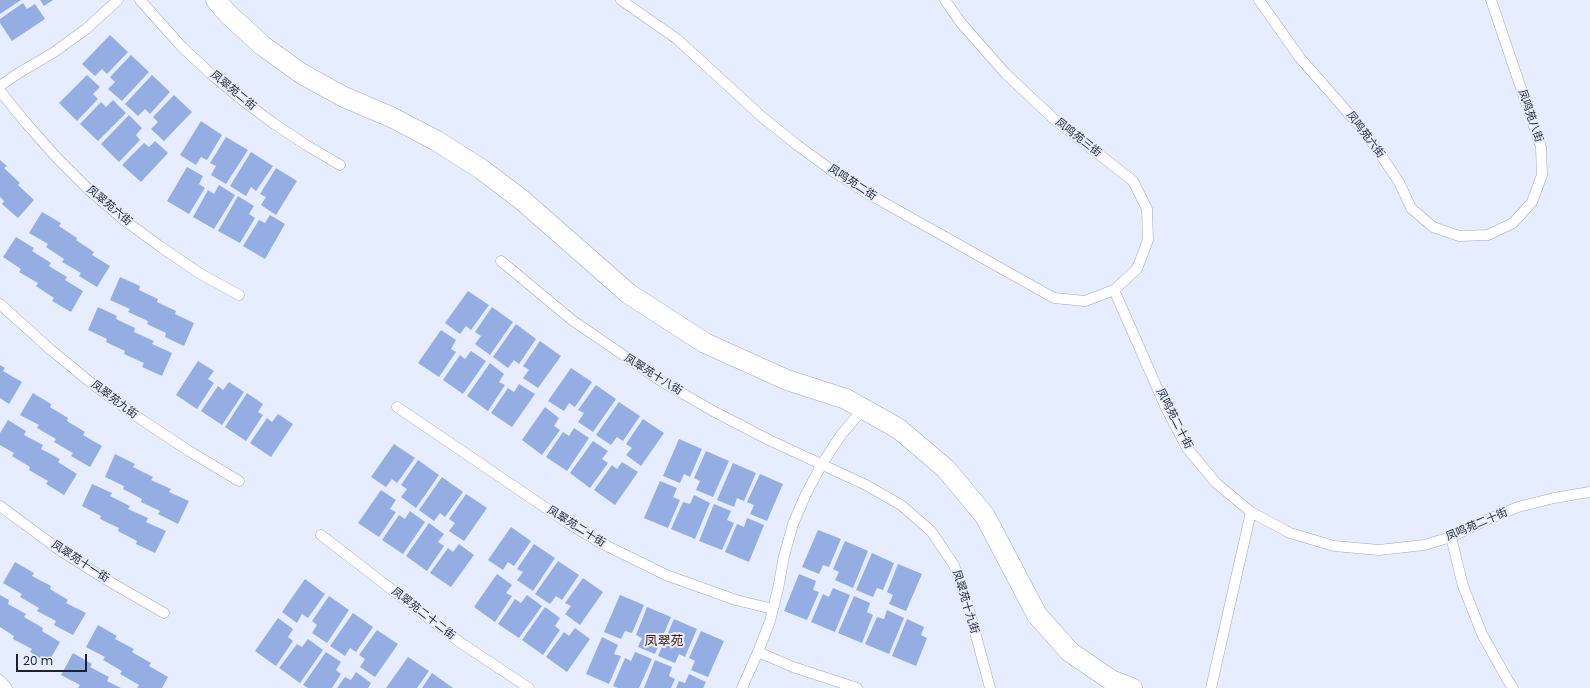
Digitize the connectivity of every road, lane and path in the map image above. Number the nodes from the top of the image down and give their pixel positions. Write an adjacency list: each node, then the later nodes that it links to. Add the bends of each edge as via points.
1 (118, 0): 8 (lane, via 86,29)
2 (140, 0): 10 (lane, 凤翠苑二街, via 182,47 241,99 286,132)
3 (216, 0): 17 (street, via 263,46 302,74 344,97 392,117 481,168 522,200 629,294 705,343 787,380 846,399)
4 (621, 0): 13 (lane, 凤鸣苑二街, via 677,39 761,116 797,145 865,192 1054,298 1086,301)
5 (945, 0): 13 (lane, 凤鸣苑三街, via 961,23 1006,74 1055,120 1133,181 1147,209 1148,240 1137,269)
6 (1259, 0): 11 (lane, 凤鸣苑六街, via 1300,58 1365,132 1399,182 1411,208 1432,227 1459,236)
7 (1491, 0): 11 (lane, 凤鸣苑八街, via 1541,147 1542,176 1532,202 1513,223)
8 (0, 86)
9 (0, 91): 14 (lane, 凤翠苑六街, via 57,158 101,200 161,247 199,273)
10 (340, 165)
11 (1488, 235)
12 (501, 261): 18 (lane, 凤翠苑十八街, via 572,320 661,380 713,411)
13 (1114, 290): 22 (lane, 凤鸣苑二十街, via 1166,408 1187,448 1216,483)
14 (239, 295)
15 (0, 304): 19 (lane, 凤翠苑九街, via 95,386 159,432)
16 (397, 407): 25 (lane, 凤翠苑二十街, via 561,519 632,560 673,578 736,600)
17 (863, 409): 18 (lane, via 840,435); 34 (street, via 899,429 946,469 985,516 1037,615 1070,652 1111,680)
18 (822, 464): 25 (lane, via 793,524); 33 (lane, 凤翠苑十九街, via 901,505 931,531 954,565 968,602)
19 (239, 480)
20 (1590, 492): 24 (lane, 凤鸣苑二十街, via 1518,508)
21 (0, 506): 26 (lane, 凤翠苑十一街, via 61,551)
22 (1251, 512): 24 (lane, 凤鸣苑二十街, via 1290,533 1334,546 1379,550 1424,545); 35 (lane)
23 (321, 535): 30 (lane, 凤翠苑二十二街, via 461,643)
24 (1451, 537): 36 (lane, via 1464,586 1482,634)
25 (773, 609): 27 (lane)
26 (164, 613)
27 (758, 652): 31 (lane); 32 (lane, via 793,667)
28 (0, 680): 29 (lane)
29 (8, 688)
30 (529, 688)
31 (742, 688)
32 (857, 688)
33 (990, 688)
34 (1132, 688)
35 (1211, 688)
36 (1513, 688)

